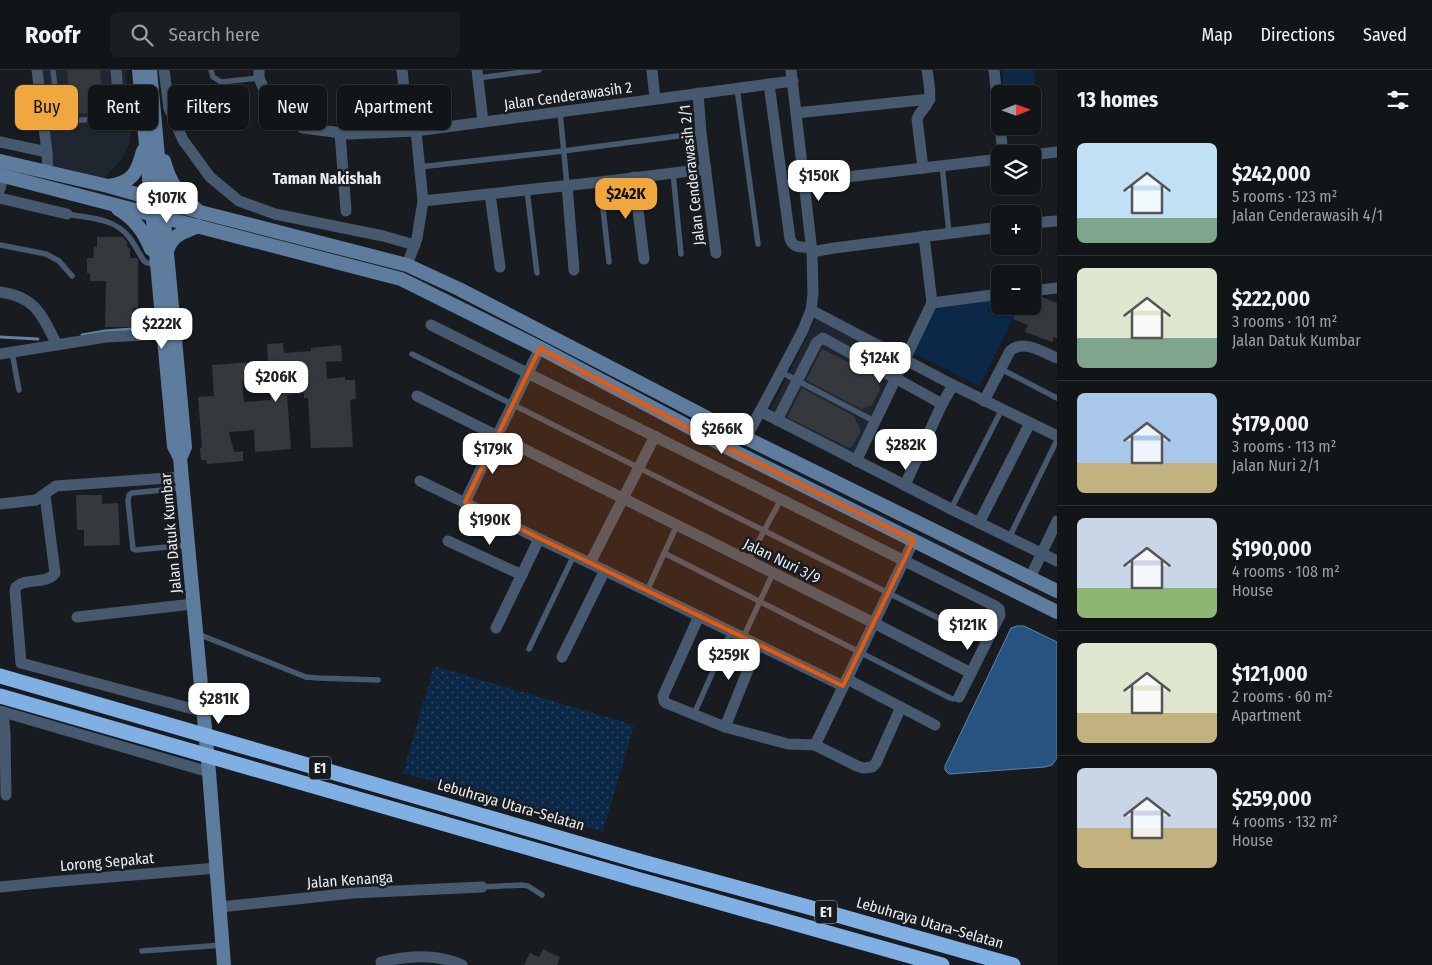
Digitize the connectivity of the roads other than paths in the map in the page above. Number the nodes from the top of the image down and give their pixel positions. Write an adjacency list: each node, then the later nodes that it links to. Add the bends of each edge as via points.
1 (37, 70): 35 (street)
2 (53, 70): 25 (lane, via 58,112 69,121)
3 (116, 70): 17 (street)
4 (139, 70): 32 (main road, Jalan Datuk Kumbar)
5 (150, 70): 30 (main road, Jalan Datuk Kumbar)
6 (164, 70): 69 (street, via 169,108 183,140 210,177 239,201 275,214)
7 (211, 70): 13 (lane, via 221,82)
8 (402, 70): 18 (street)
9 (539, 70): 14 (lane)
10 (652, 70): 21 (street)
11 (927, 70): 22 (street)
12 (994, 70): 33 (street)
13 (259, 74): 28 (street, Jalan Cenderawasih 2, via 265,92 287,119 303,128)
14 (478, 74): 26 (street)
15 (792, 76): 16 (street, Jalan Cenderawasih 2); 24 (street)
16 (769, 84): 19 (street, Jalan Cenderawasih 2); 70 (street, via 790,239 797,247)
17 (117, 85)
18 (404, 85)
19 (737, 88): 20 (street, Jalan Cenderawasih 2); 67 (lane)
20 (698, 93): 21 (street, Jalan Cenderawasih 2); 29 (street, Jalan Cenderawasih 2/1)
21 (655, 99): 23 (street, Jalan Cenderawasih 2)
22 (930, 100): 24 (street); 42 (street, via 917,119)
23 (560, 112): 26 (street, Jalan Cenderawasih 2); 34 (lane)
24 (796, 113): 49 (street)
25 (88, 120)
26 (483, 122): 27 (street, Jalan Cenderawasih 2)
27 (416, 131): 28 (street, Jalan Cenderawasih 2); 41 (street)
28 (340, 133): 58 (street)
29 (701, 133): 34 (lane); 43 (street, Jalan Cenderawasih 2/1)
30 (156, 134): 55 (main road, Jalan Datuk Kumbar); 61 (main road, via 173,186)
31 (0, 142): 35 (street)
32 (145, 144): 51 (main road, via 134,175 121,184); 55 (main road, Jalan Datuk Kumbar)
33 (1002, 145)
34 (563, 151): 41 (lane); 50 (lane)
35 (47, 152): 44 (street)
36 (1057, 152): 37 (street)
37 (1041, 154)
38 (991, 160): 40 (street)
39 (0, 161): 44 (main road)
40 (942, 166): 42 (street); 65 (lane)
41 (420, 167): 56 (street)
42 (923, 168): 49 (street)
43 (706, 169): 45 (street); 72 (street, Jalan Cenderawasih 2/1)
44 (48, 172): 51 (main road)
45 (673, 173): 46 (street); 73 (lane)
46 (634, 177): 48 (street); 74 (street)
47 (1, 180): 57 (main road)
48 (600, 182): 50 (street); 75 (lane)
49 (804, 182): 70 (street)
50 (567, 185): 52 (street); 79 (street)
51 (108, 186): 55 (main road)
52 (527, 190): 53 (street); 80 (lane)
53 (490, 194): 56 (street); 78 (street)
54 (0, 198): 59 (street)
55 (156, 200): 60 (main road, Jalan Datuk Kumbar); 61 (main road)
56 (423, 201): 69 (street)
57 (105, 203): 60 (main road); 76 (main road, via 120,209 144,233)
58 (346, 211)
59 (67, 214): 76 (lane, via 113,224 129,236 144,261)
60 (158, 215): 61 (main road); 71 (main road, Jalan Datuk Kumbar); 76 (main road, Jalan Datuk Kumbar)
61 (199, 219): 71 (main road, via 177,235); 77 (main road); 93 (main road, via 401,279)
62 (1057, 221): 63 (street)
63 (1041, 223)
64 (991, 228): 65 (street)
65 (949, 234): 66 (street)
66 (924, 236): 70 (street); 86 (street)
67 (758, 244)
68 (0, 245): 81 (lane, via 53,257)
69 (415, 245): 77 (street)
70 (812, 250): 87 (street)
71 (167, 252): 120 (main road, Jalan Datuk Kumbar)
72 (716, 253)
73 (681, 254)
74 (644, 259)
75 (609, 262)
76 (156, 264): 90 (main road, Jalan Datuk Kumbar)
77 (407, 265): 118 (main road)
78 (500, 267)
79 (574, 270)
80 (537, 273)
81 (72, 276)
82 (1057, 288): 83 (street)
83 (1041, 290)
84 (0, 292): 92 (street, via 18,295 33,305)
85 (991, 295): 86 (street)
86 (932, 303): 97 (street)
87 (811, 310): 89 (street); 99 (street)
88 (431, 324): 100 (street)
89 (840, 326): 91 (street); 97 (street)
90 (163, 334): 92 (street, via 106,337); 120 (main road, Jalan Datuk Kumbar, via 174,446)
91 (831, 341): 101 (street); 102 (street, via 823,338 817,342)
92 (57, 345): 94 (street)
93 (540, 348): 100 (street); 138 (main road, via 722,445)
94 (6, 353): 104 (lane)
95 (412, 354): 109 (lane)
96 (1057, 358): 98 (street, via 1019,345 1010,351)
97 (905, 360): 101 (street); 103 (street)
98 (1001, 369): 106 (lane); 107 (street)
99 (781, 372): 102 (lane); 111 (street)
100 (528, 373): 109 (street); 116 (street)
101 (897, 378): 108 (street); 113 (street)
102 (797, 381): 112 (street); 113 (lane)
103 (952, 385): 107 (street); 108 (street)
104 (19, 390)
105 (417, 396): 115 (street, Jalan Nuri 3/9)
106 (1057, 398)
107 (984, 401): 110 (street)
108 (942, 404): 125 (street)
109 (512, 405): 115 (street); 122 (lane)
110 (1002, 409): 114 (street); 131 (lane)
111 (760, 411): 112 (street); 118 (street)
112 (777, 420): 121 (street)
113 (876, 422): 121 (street)
114 (1030, 423): 117 (street); 133 (street)
115 (497, 436): 127 (street, Jalan Nuri 3/9); 129 (street)
116 (655, 436): 122 (street); 128 (street)
117 (1057, 436)
118 (746, 438): 151 (main road)
119 (1057, 440): 136 (lane)
120 (182, 452): 124 (main road, Jalan Datuk Kumbar)
121 (856, 461): 125 (street)
122 (638, 468): 127 (street); 135 (lane)
123 (420, 481): 129 (street)
124 (182, 482): 126 (street, via 56,486); 140 (main road, Jalan Datuk Kumbar); 140 (lane, via 129,494 128,501 133,550)
125 (905, 485): 131 (street)
126 (45, 495): 130 (street, via 36,500); 178 (street, via 55,573 49,578 21,583 16,587 21,663)
127 (623, 498): 134 (street, Jalan Nuri 3/9); 147 (street)
128 (781, 499): 135 (lane); 144 (street)
129 (465, 502): 137 (street)
130 (0, 504)
131 (951, 510): 133 (street)
132 (1057, 521): 142 (street)
133 (979, 523): 136 (street)
134 (677, 525): 141 (lane); 145 (street, Jalan Nuri 3/9)
135 (764, 531): 145 (lane); 154 (lane)
136 (1009, 538): 142 (street)
137 (539, 539): 143 (street); 150 (street)
138 (914, 540): 144 (street); 157 (main road)
139 (448, 541): 150 (street)
140 (188, 546): 156 (main road, Jalan Datuk Kumbar)
141 (664, 553): 152 (lane); 155 (lane)
142 (1042, 553): 146 (street); 151 (street)
143 (574, 555): 147 (street); 167 (lane)
144 (904, 560): 154 (street); 165 (street, via 999,610 1000,615)
145 (748, 561): 149 (street, Jalan Nuri 3/9)
146 (1057, 561)
147 (590, 563): 148 (street)
148 (604, 570): 152 (street); 169 (street)
149 (773, 573): 155 (lane); 160 (street, Jalan Nuri 3/9)
150 (522, 575): 161 (street)
151 (1030, 578): 153 (main road)
152 (647, 591): 158 (street)
153 (1057, 591)
154 (888, 593): 160 (street); 165 (lane)
155 (760, 601): 164 (lane); 168 (lane)
156 (194, 604): 159 (street); 163 (main road, Jalan Datuk Kumbar)
157 (1057, 612)
158 (699, 616): 162 (street); 179 (street, via 663,696 666,703)
159 (77, 617)
160 (874, 623): 168 (street); 170 (street, Jalan Nuri 3/9)
161 (496, 628)
162 (731, 632): 164 (street); 179 (lane)
163 (196, 633): 172 (lane, via 306,677); 178 (main road, Jalan Datuk Kumbar)
164 (744, 638): 166 (street)
165 (986, 642): 170 (street)
166 (758, 645): 173 (street); 181 (street)
167 (529, 649)
168 (860, 651): 173 (street); 175 (lane, via 950,698)
169 (562, 657)
170 (971, 673): 175 (street)
171 (0, 676): 196 (highway, Lebuhraya Utara–Selatan / E1, bridge)
172 (378, 680)
173 (845, 683): 176 (street); 182 (street)
174 (0, 696): 195 (highway, E1, bridge)
175 (959, 697)
176 (901, 707): 180 (street); 182 (street, via 872,767 857,766)
177 (2, 712): 183 (street); 184 (street, via 6,734)
178 (204, 712): 183 (main road, Jalan Datuk Kumbar)
179 (694, 714): 181 (street)
180 (935, 725)
181 (724, 727): 182 (street, via 788,744)
182 (815, 745)
183 (209, 772): 185 (main road, Jalan Datuk Kumbar)
184 (6, 795)
185 (217, 868): 186 (street, Lorong Sepakat); 189 (main road, Jalan Datuk Kumbar)
186 (0, 887)
187 (482, 888): 188 (lane, via 522,885); 189 (street, Jalan Kenanga, via 353,893)
188 (542, 895)
189 (220, 907): 190 (main road, Jalan Datuk Kumbar)
190 (223, 945): 191 (lane); 193 (main road, Jalan Datuk Kumbar)
191 (142, 951)
192 (381, 962): 194 (street, via 429,956)
193 (224, 965)
194 (462, 965)
195 (942, 965)
196 (1013, 965)

